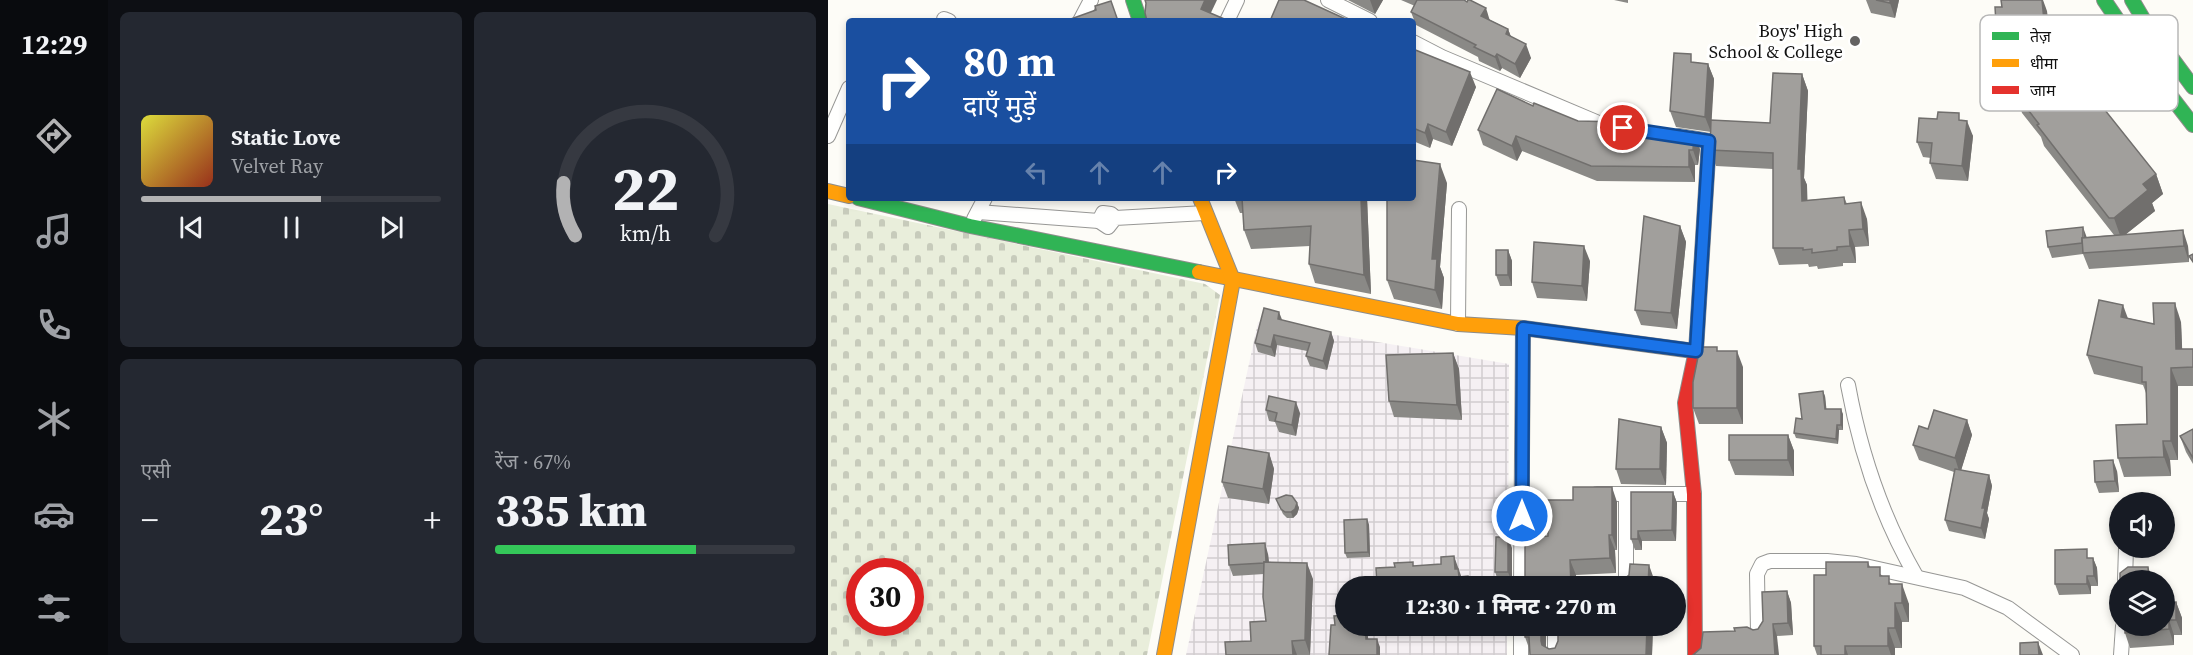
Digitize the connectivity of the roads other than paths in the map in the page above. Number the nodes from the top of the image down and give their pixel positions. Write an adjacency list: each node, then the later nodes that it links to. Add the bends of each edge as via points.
1 (1091, 0): 9 (street)
2 (1133, 0): 10 (street)
3 (1236, 0): 11 (street)
4 (1328, 0): 12 (street)
5 (2104, 0): 7 (street)
6 (2132, 0): 8 (street)
7 (2114, 15)
8 (2141, 15)
9 (1082, 18)
10 (1139, 18)
11 (1228, 18)
12 (1364, 18)
13 (1416, 44): 19 (street, via 1601,124)
14 (2178, 67): 15 (street)
15 (2193, 87)
16 (846, 95): 21 (street)
17 (2178, 106): 18 (street)
18 (2193, 125)
19 (1623, 128)
20 (1666, 134): 36 (street, via 1709,141)
21 (828, 136)
22 (828, 190): 23 (street)
23 (846, 195)
24 (870, 201): 31 (street)
25 (984, 201): 28 (street)
26 (1201, 201): 29 (street)
27 (1459, 209): 34 (street)
28 (978, 212): 30 (street); 31 (street)
29 (1205, 213): 30 (street); 33 (street)
30 (1107, 222): 32 (street)
31 (970, 226): 32 (street)
32 (1102, 253): 33 (street)
33 (1233, 280): 34 (street); 48 (street)
34 (1458, 324): 35 (street)
35 (1523, 328): 36 (street); 41 (street)
36 (1696, 351): 40 (street, via 1685,403)
37 (1848, 385): 43 (street, via 1856,426 1875,484 1896,542)
38 (1579, 494): 39 (street)
39 (1626, 494): 40 (street); 42 (street)
40 (1694, 494): 51 (street)
41 (1521, 576)
42 (1626, 576)
43 (1916, 576): 44 (street, via 1827,561 1770,561 1762,564 1758,574); 52 (street, via 1964,588 2007,608)
44 (1758, 633)
45 (1521, 636): 49 (street)
46 (1555, 636): 50 (street)
47 (2122, 636): 53 (street)
48 (1164, 655)
49 (1521, 655)
50 (1555, 655)
51 (1695, 655)
52 (2072, 655)
53 (2121, 655)

